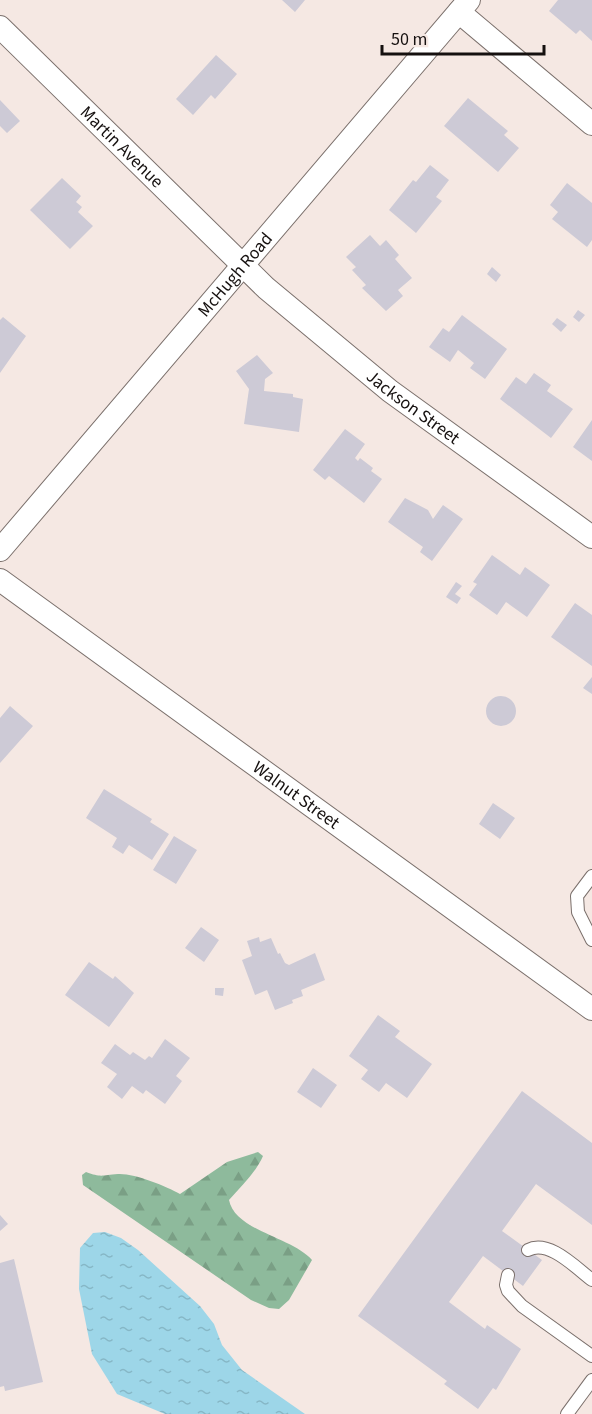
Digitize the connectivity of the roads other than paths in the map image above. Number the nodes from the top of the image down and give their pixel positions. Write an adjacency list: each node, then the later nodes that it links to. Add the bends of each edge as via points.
1 (464, 6): 3 (street); 4 (street, McHugh Road)
2 (0, 27): 4 (street, Martin Avenue)
3 (592, 124)
4 (244, 267): 5 (street, Jackson Street, via 390,391); 6 (street, McHugh Road)
5 (592, 537)
6 (0, 550)
7 (0, 580): 10 (street, Walnut Street)
8 (592, 876): 9 (lane, via 577,896 578,912)
9 (592, 940)
10 (592, 1010)
11 (528, 1250): 13 (lane, via 543,1247 554,1252)
12 (508, 1275): 14 (lane, via 506,1285 514,1299)
13 (592, 1280)
14 (592, 1356)
15 (592, 1380): 16 (lane)
16 (567, 1414)

